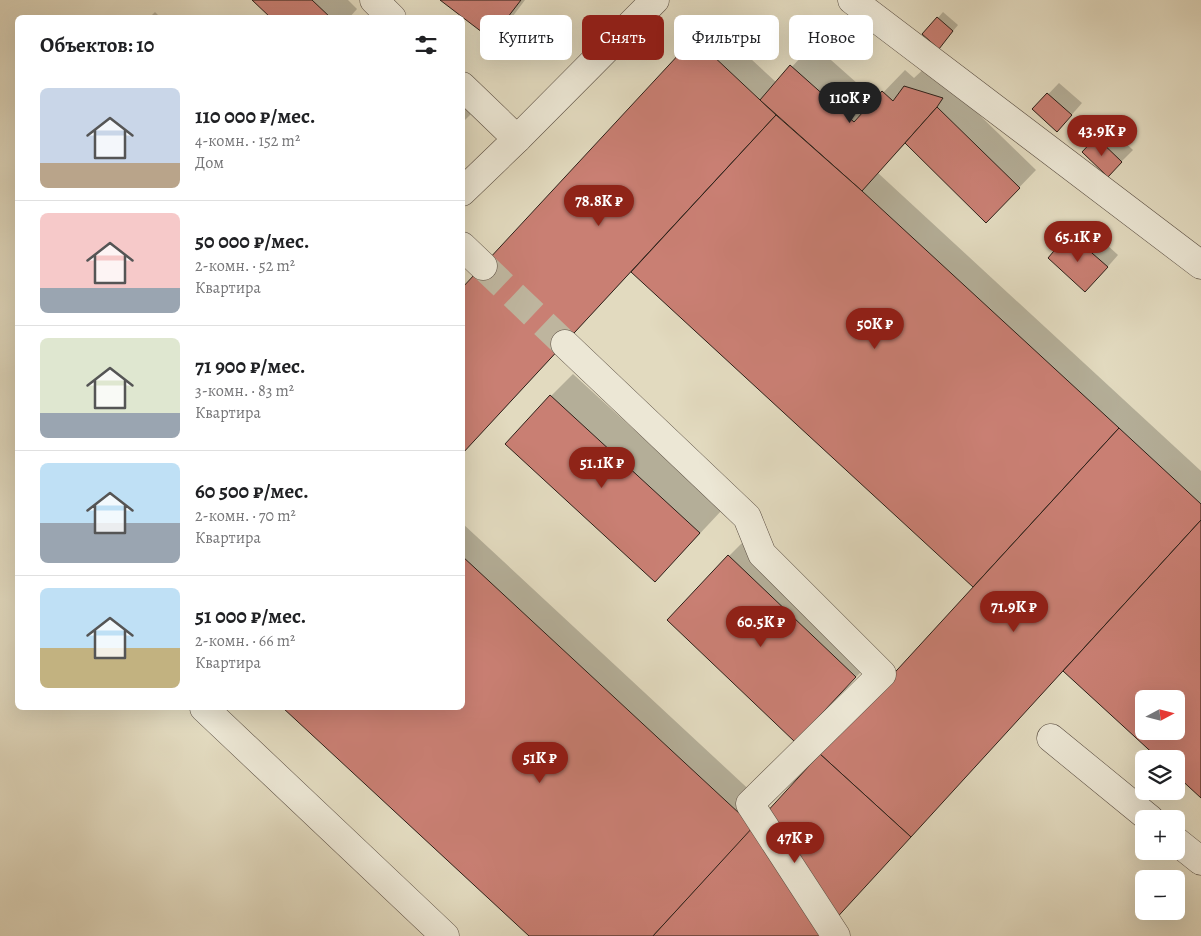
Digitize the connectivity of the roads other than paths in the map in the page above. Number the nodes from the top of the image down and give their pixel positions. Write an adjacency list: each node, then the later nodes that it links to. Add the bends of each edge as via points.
1 (374, 0): 4 (lane)
2 (656, 0): 6 (lane)
3 (852, 0): 9 (lane)
4 (389, 15)
5 (465, 89): 6 (lane)
6 (517, 139): 7 (lane)
7 (465, 189)
8 (465, 249): 10 (lane)
9 (1201, 265)
10 (483, 266)
11 (564, 344): 18 (lane, via 747,517 762,554 882,674 750,804)
12 (206, 710): 17 (lane)
13 (1051, 738): 14 (lane)
14 (1139, 810)
15 (1185, 848): 16 (lane)
16 (1201, 861)
17 (445, 936)
18 (836, 936)

